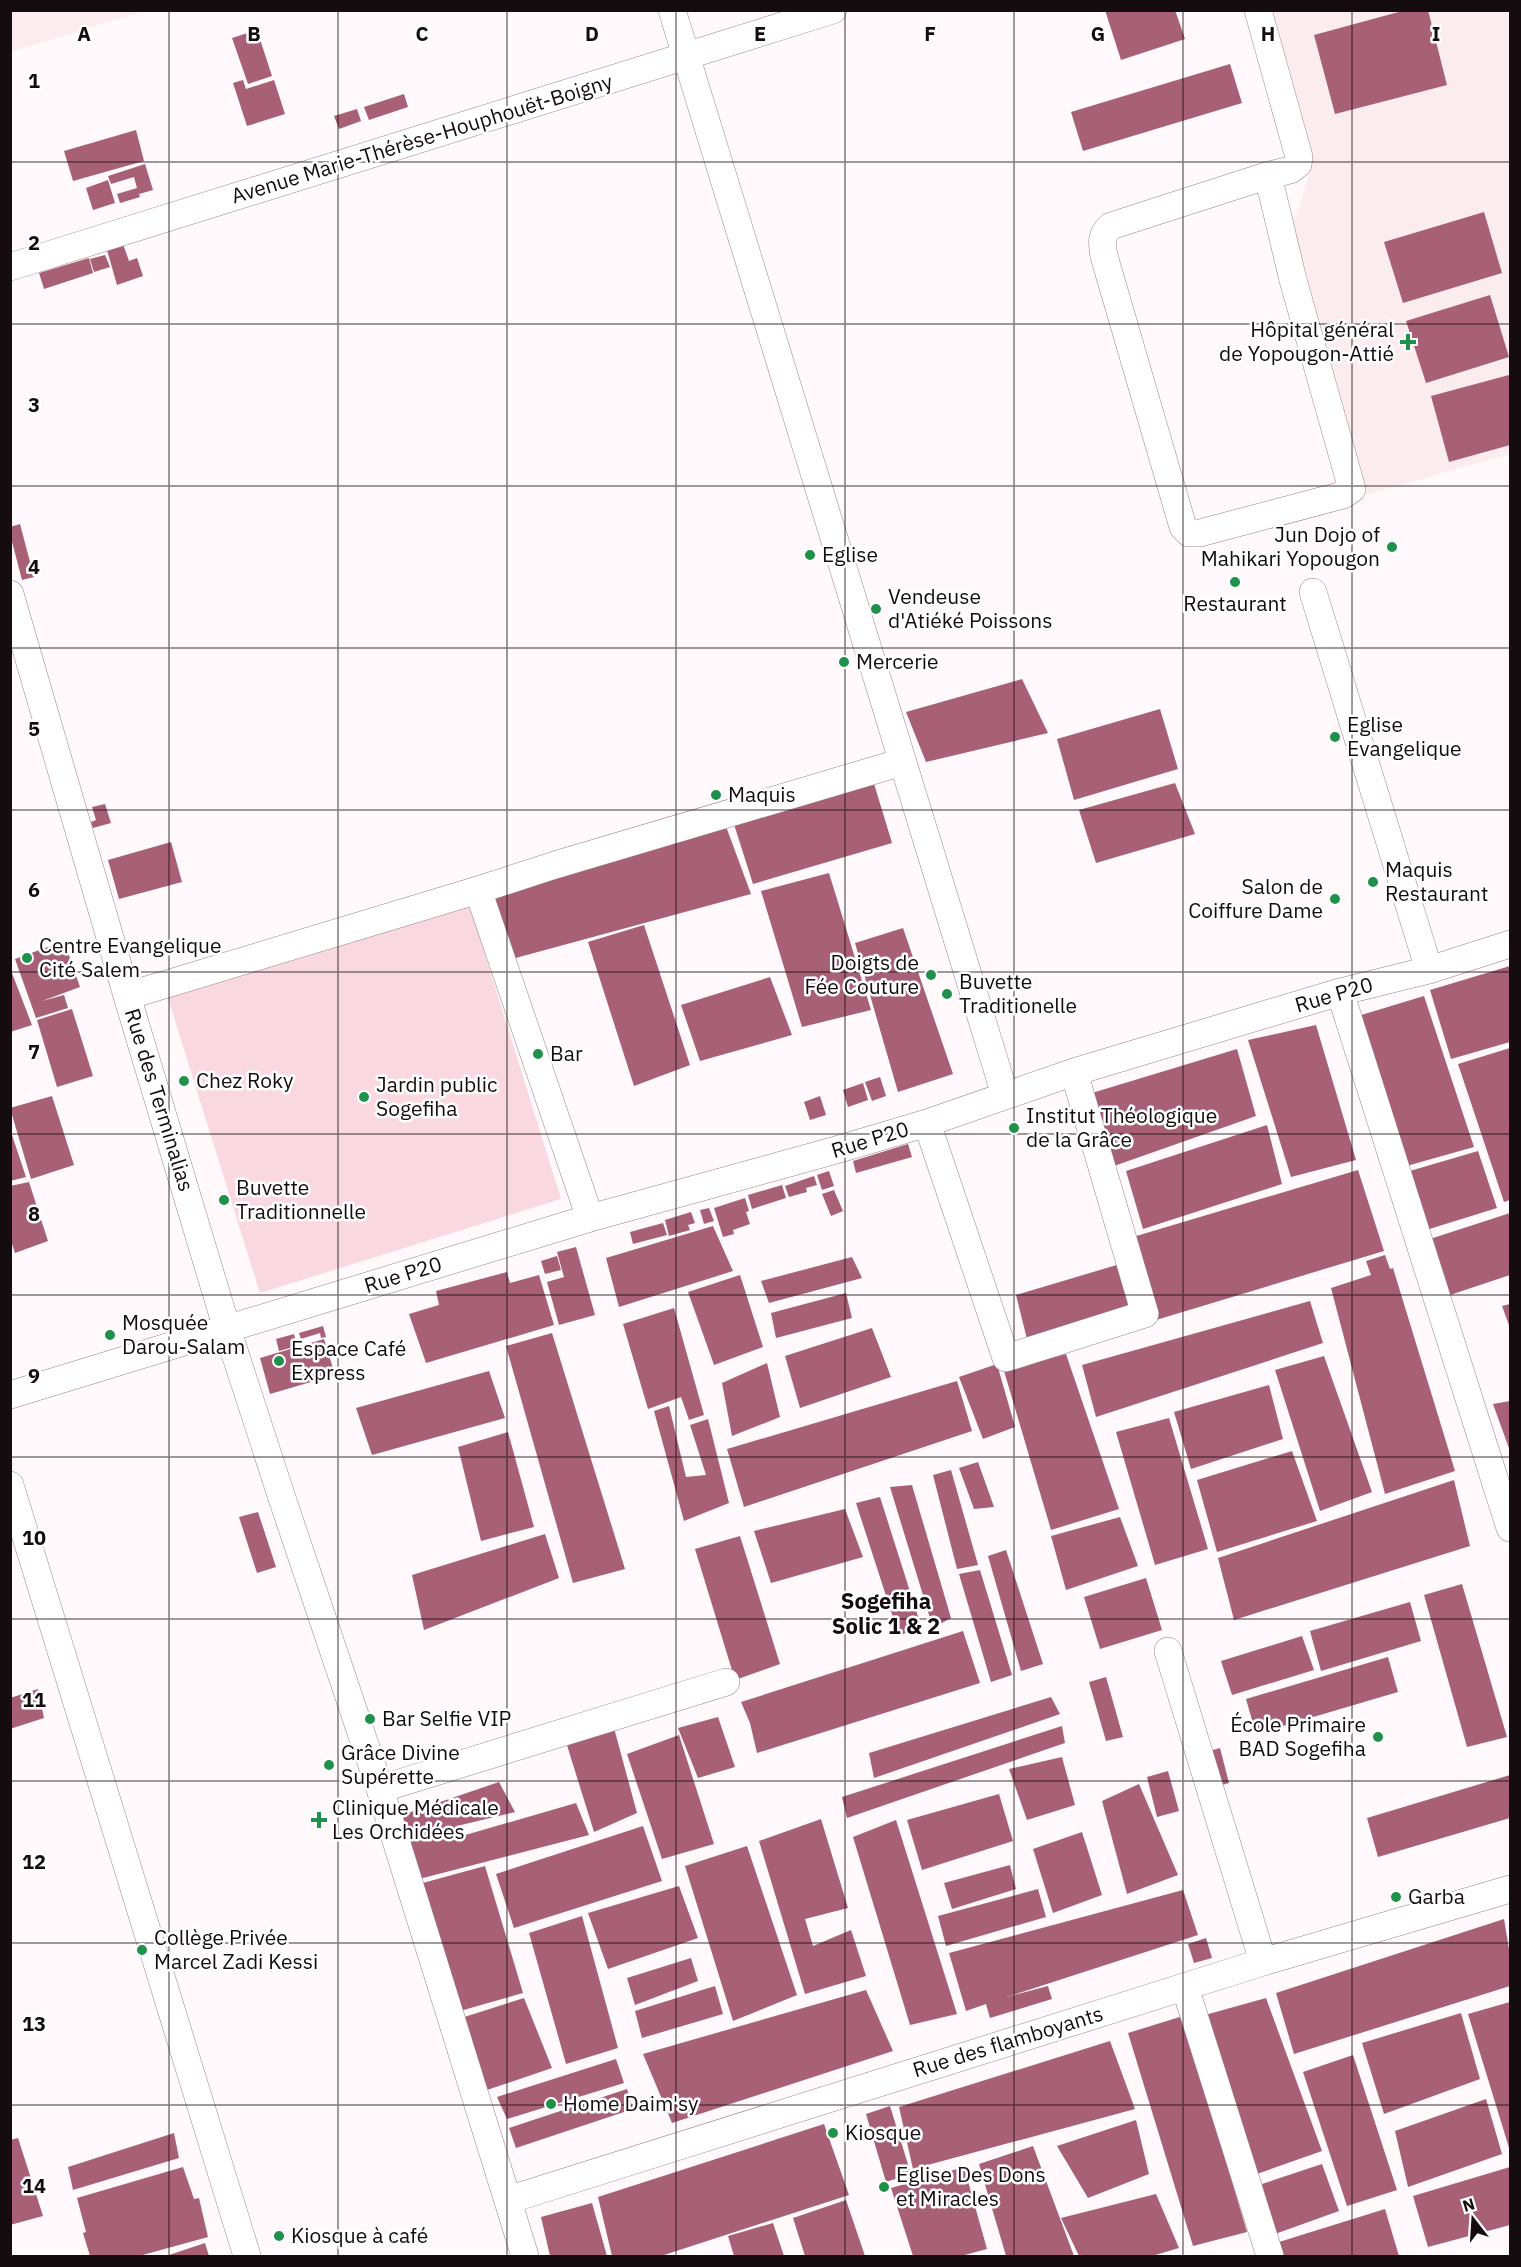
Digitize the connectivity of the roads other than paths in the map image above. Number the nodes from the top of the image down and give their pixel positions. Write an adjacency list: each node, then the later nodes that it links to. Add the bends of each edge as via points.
1 (672, 10): 4 (street)
2 (833, 10): 4 (street, Avenue Marie-Thérèse-Houphouët-Boigny)
3 (1258, 10): 5 (street, via 1299,157 1295,168)
4 (685, 57): 6 (street, Avenue Marie-Thérèse-Houphouët-Boigny); 9 (street)
5 (1266, 176): 5 (street, via 1352,489 1348,494 1189,533 1183,527 1104,256 1104,232 1111,226)
6 (10, 267)
7 (1313, 592): 12 (street)
8 (10, 594): 14 (street, Rue des Terminalias)
9 (902, 762): 10 (street); 16 (street)
10 (478, 890): 14 (street); 18 (street)
11 (1510, 944): 12 (street, Rue P20)
12 (1429, 970): 13 (street, Rue P20)
13 (1340, 992): 15 (street, Rue P20); 22 (street)
14 (128, 996): 19 (street, Rue des Terminalias)
15 (1074, 1072): 16 (street, Rue P20); 17 (street, via 1145,1314 1006,1358)
16 (1005, 1095): 17 (street, Rue P20)
17 (927, 1123): 18 (street, Rue P20)
18 (590, 1218): 19 (street, Rue P20)
19 (227, 1329): 20 (street, Rue P20); 25 (street, Rue des Terminalias)
20 (10, 1395)
21 (10, 1485): 30 (street)
22 (1510, 1528)
23 (1168, 1651): 27 (street)
24 (726, 1682): 25 (street)
25 (380, 1789): 29 (street, Rue des Terminalias)
26 (1510, 1889): 27 (street, Rue des flamboyants)
27 (1263, 1962): 28 (street, Rue des flamboyants)
28 (1185, 1987): 29 (street, Rue des flamboyants); 32 (street)
29 (508, 2200): 31 (street, Rue des Terminalias)
30 (247, 2256)
31 (525, 2256)
32 (1270, 2256)

